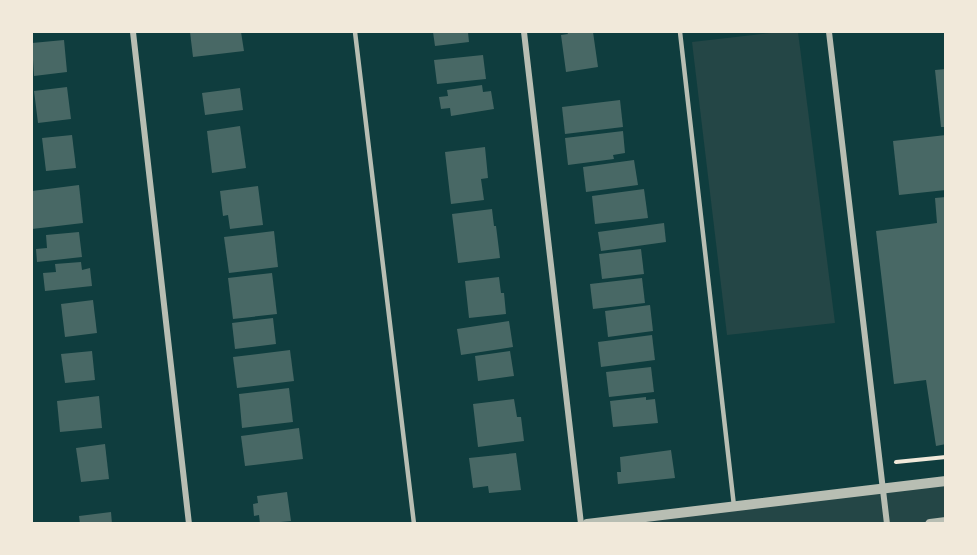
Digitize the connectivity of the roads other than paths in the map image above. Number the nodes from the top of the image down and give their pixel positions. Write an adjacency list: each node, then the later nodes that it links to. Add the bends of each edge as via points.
1 (133, 32): 10 (street)
2 (355, 32): 11 (lane)
3 (524, 32): 12 (street)
4 (680, 32): 8 (lane)
5 (829, 32): 7 (street)
6 (945, 481): 7 (street)
7 (882, 489): 8 (street); 14 (street)
8 (734, 506): 13 (street)
9 (945, 522): 15 (street)
10 (189, 524)
11 (414, 524)
12 (581, 524)
13 (587, 524)
14 (887, 524)
15 (930, 524)

